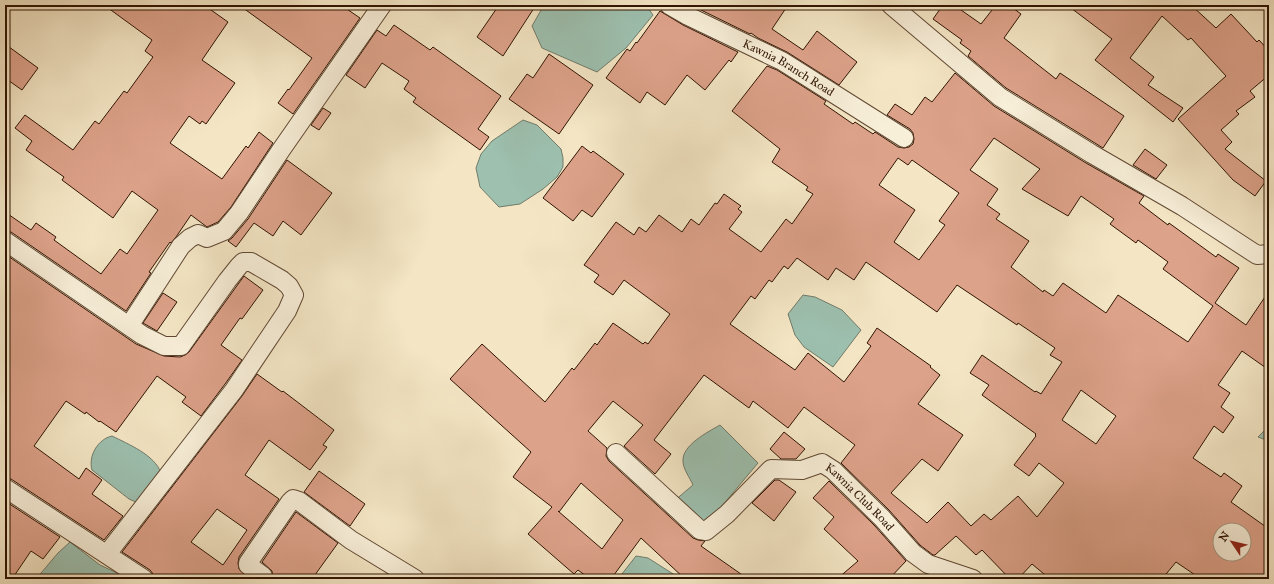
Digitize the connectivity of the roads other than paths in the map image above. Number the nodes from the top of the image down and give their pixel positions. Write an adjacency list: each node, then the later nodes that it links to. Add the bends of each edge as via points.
1 (382, 5): 7 (street, via 239,213 224,231 207,238 198,234 181,246)
2 (670, 5): 4 (street, Kawnia Branch Road, via 782,61)
3 (891, 5): 6 (street, via 1000,97 1182,206 1257,256)
4 (904, 138)
5 (5, 241): 7 (street)
6 (1269, 254)
7 (129, 326): 10 (street, via 164,346 181,346 243,262 251,262 282,280 294,295 287,311 234,390)
8 (616, 453): 14 (street, Kawnia Club Road, via 700,530 706,531 771,469 802,470 822,463 833,470 882,518 913,553 928,564)
9 (5, 488): 10 (street)
10 (107, 554): 11 (street)
11 (144, 579)
12 (261, 579): 13 (street, via 263,576 248,563 293,499 351,540)
13 (415, 579)
14 (973, 579)

